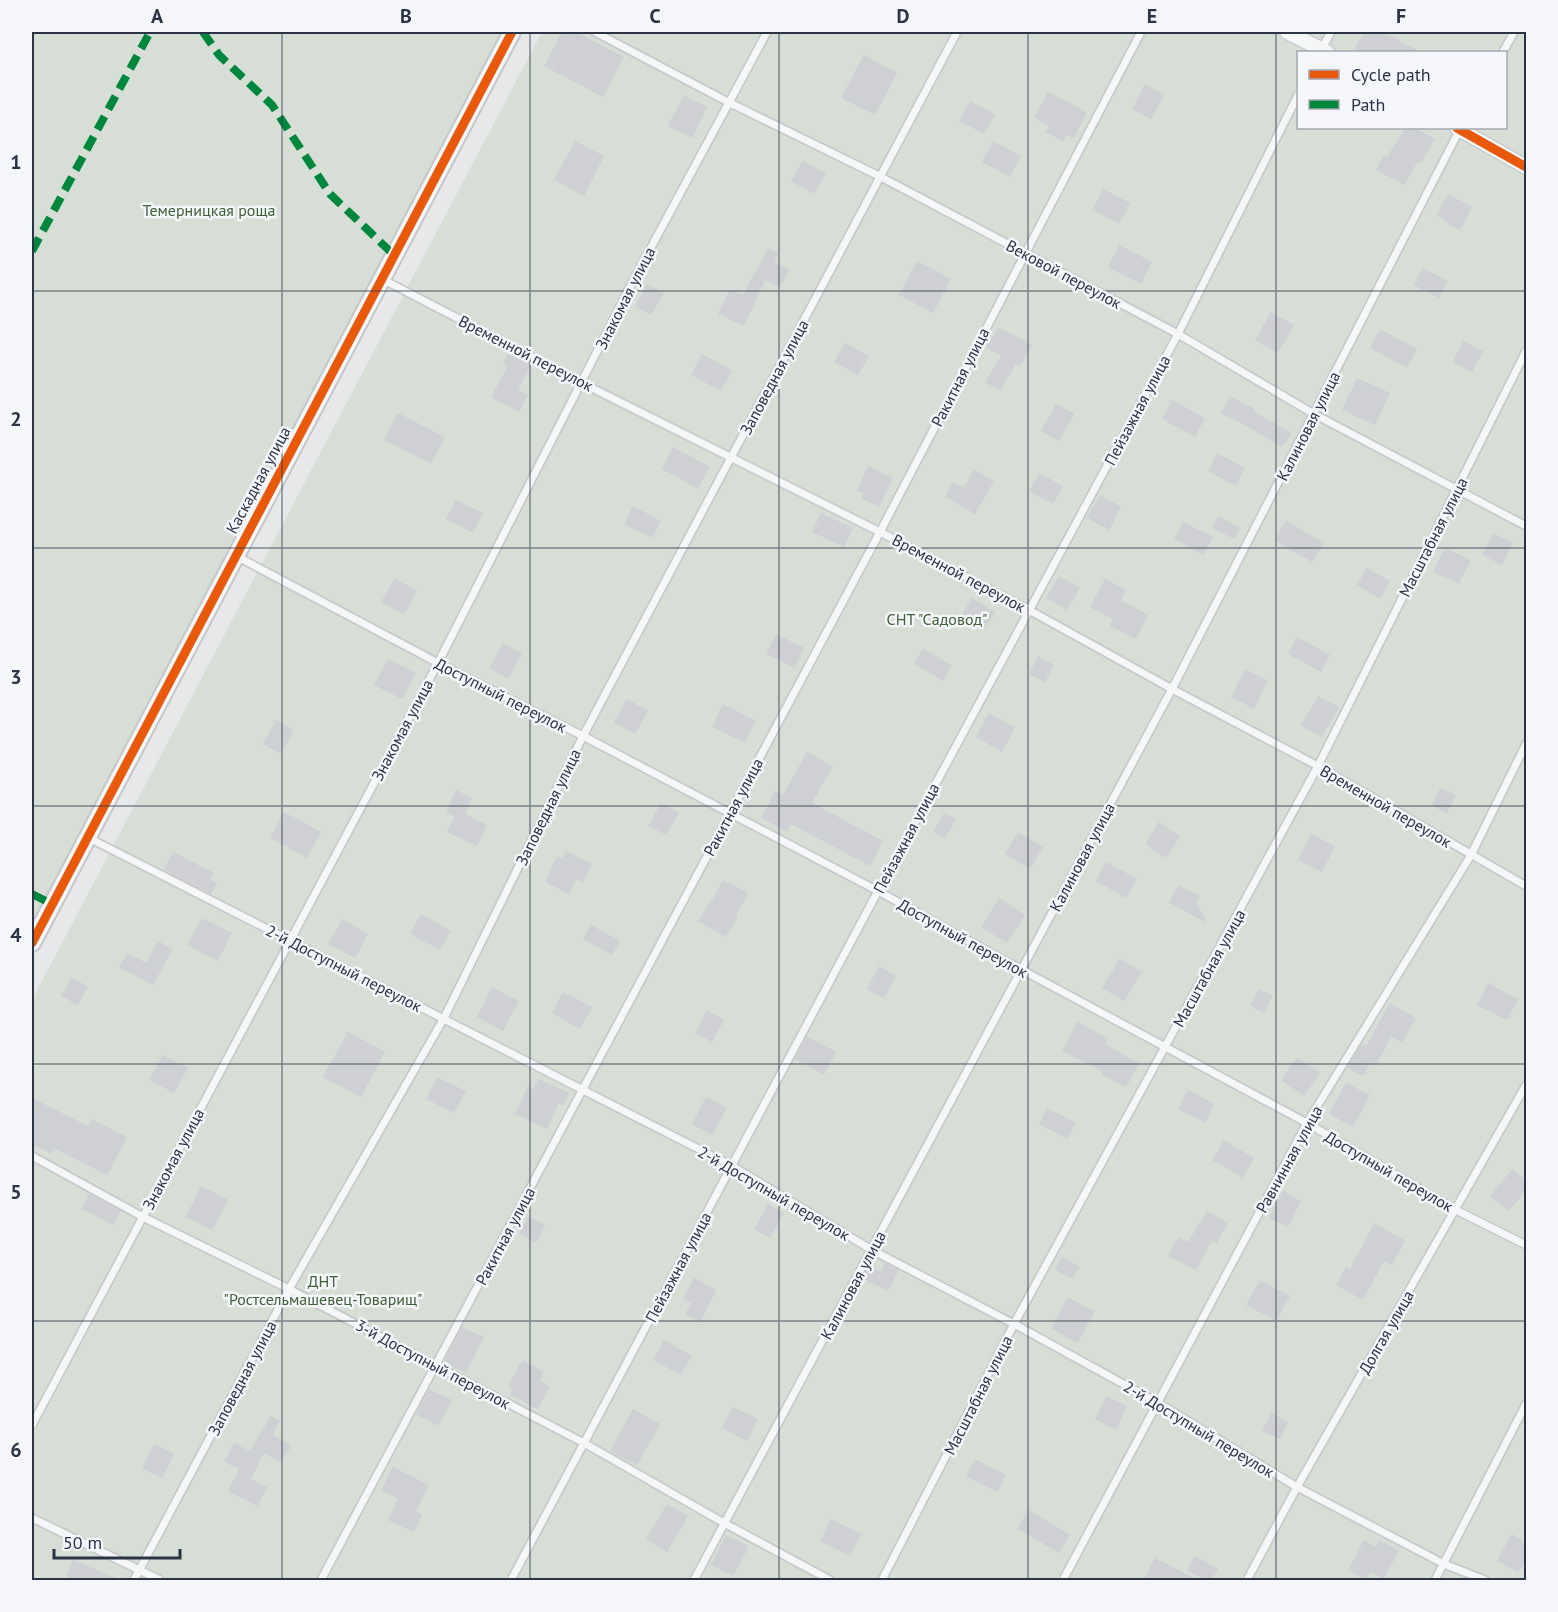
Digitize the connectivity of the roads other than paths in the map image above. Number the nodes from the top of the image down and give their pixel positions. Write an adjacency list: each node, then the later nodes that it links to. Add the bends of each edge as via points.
1 (512, 32): 18 (street, Каскадная улица)
2 (596, 32): 12 (lane, Вековой переулок)
3 (766, 32): 12 (lane, Знакомая улица)
4 (957, 32): 16 (lane, Заповедная улица)
5 (1141, 32): 17 (lane, Ракитная улица)
6 (1287, 32): 9 (street)
7 (1331, 32): 9 (lane)
8 (1514, 32): 10 (lane)
9 (1322, 51)
10 (1504, 51)
11 (1297, 99): 19 (lane, Пейзажная улица)
12 (728, 102): 16 (lane, Вековой переулок); 21 (lane, Знакомая улица)
13 (1458, 129): 22 (lane, Калиновая улица)
14 (1461, 129): 15 (street)
15 (1527, 167)
16 (881, 177): 17 (lane, Вековой переулок); 23 (lane, Заповедная улица)
17 (1023, 254): 19 (lane, Вековой переулок); 26 (lane, Ракитная улица)
18 (382, 279): 21 (lane, Временной переулок); 27 (street, Каскадная улица)
19 (1178, 334): 22 (lane, Вековой переулок); 28 (lane, Пейзажная улица)
20 (1527, 351): 24 (lane, Масштабная улица)
21 (582, 383): 23 (lane, Временной переулок); 29 (lane, Знакомая улица)
22 (1314, 414): 24 (lane, Вековой переулок); 30 (lane, Калиновая улица)
23 (732, 457): 26 (lane, Временной переулок); 31 (lane, Заповедная улица)
24 (1457, 489): 25 (lane, Вековой переулок); 33 (lane, Масштабная улица)
25 (1527, 526)
26 (880, 532): 28 (lane, Временной переулок); 34 (lane, Ракитная улица)
27 (236, 556): 29 (lane, Доступный переулок); 35 (street, Каскадная улица)
28 (1029, 610): 30 (lane, Временной переулок); 38 (lane, Пейзажная улица)
29 (438, 663): 31 (lane, Доступный переулок); 39 (lane, Знакомая улица)
30 (1172, 689): 33 (lane, Временной переулок); 41 (lane, Калиновая улица)
31 (583, 736): 34 (lane, Доступный переулок); 42 (lane, Заповедная улица)
32 (1527, 744): 36 (lane, Равнинная улица)
33 (1318, 766): 36 (lane, Временной переулок); 43 (lane, Масштабная улица)
34 (729, 813): 38 (lane, Доступный переулок); 45 (lane, Ракитная улица)
35 (87, 837): 39 (lane, 2-й Доступный переулок); 40 (street, Каскадная улица)
36 (1471, 855): 37 (lane, Временной переулок); 46 (lane, Равнинная улица)
37 (1527, 886)
38 (878, 891): 41 (lane, Доступный переулок); 48 (lane, Пейзажная улица)
39 (289, 942): 42 (lane, 2-й Доступный переулок); 50 (lane, Знакомая улица)
40 (32, 943)
41 (1022, 970): 43 (lane, Доступный переулок); 52 (lane, Калиновая улица)
42 (444, 1018): 45 (lane, 2-й Доступный переулок); 53 (lane, Заповедная улица)
43 (1166, 1047): 46 (lane, Доступный переулок); 54 (lane, Масштабная улица)
44 (1527, 1085): 49 (lane, Долгая улица)
45 (583, 1090): 48 (lane, 2-й Доступный переулок); 55 (lane, Ракитная улица)
46 (1307, 1123): 49 (lane, Доступный переулок); 56 (lane, Равнинная улица)
47 (32, 1156): 50 (lane, 3-й Доступный переулок)
48 (732, 1166): 52 (lane, 2-й Доступный переулок); 59 (lane, Пейзажная улица)
49 (1456, 1210): 51 (lane, Доступный переулок); 60 (lane, Долгая улица)
50 (143, 1217): 53 (lane, 3-й Доступный переулок); 58 (lane, Знакомая улица)
51 (1527, 1245)
52 (872, 1251): 54 (lane, 2-й Доступный переулок); 62 (lane, Калиновая улица)
53 (290, 1289): 55 (lane, 3-й Доступный переулок); 64 (lane, Заповедная улица)
54 (1014, 1324): 56 (lane, 2-й Доступный переулок); 71 (lane, Масштабная улица)
55 (436, 1366): 59 (lane, 3-й Доступный переулок); 67 (lane, Ракитная улица)
56 (1158, 1403): 60 (lane, 2-й Доступный переулок); 72 (lane, Равнинная улица)
57 (1527, 1404): 63 (lane)
58 (32, 1425)
59 (584, 1443): 62 (lane, 3-й Доступный переулок); 68 (lane, Пейзажная улица)
60 (1297, 1487): 63 (lane, 2-й Доступный переулок); 73 (lane, Долгая улица)
61 (32, 1518): 64 (lane)
62 (724, 1523): 69 (lane, Калиновая улица); 70 (lane, 3-й Доступный переулок)
63 (1444, 1564): 74 (lane); 75 (lane, 2-й Доступный переулок)
64 (140, 1570): 65 (lane, Заповедная улица); 66 (lane)
65 (134, 1581)
66 (160, 1581)
67 (321, 1581)
68 (511, 1581)
69 (694, 1581)
70 (830, 1581)
71 (882, 1581)
72 (1063, 1581)
73 (1247, 1581)
74 (1435, 1581)
75 (1485, 1581)

